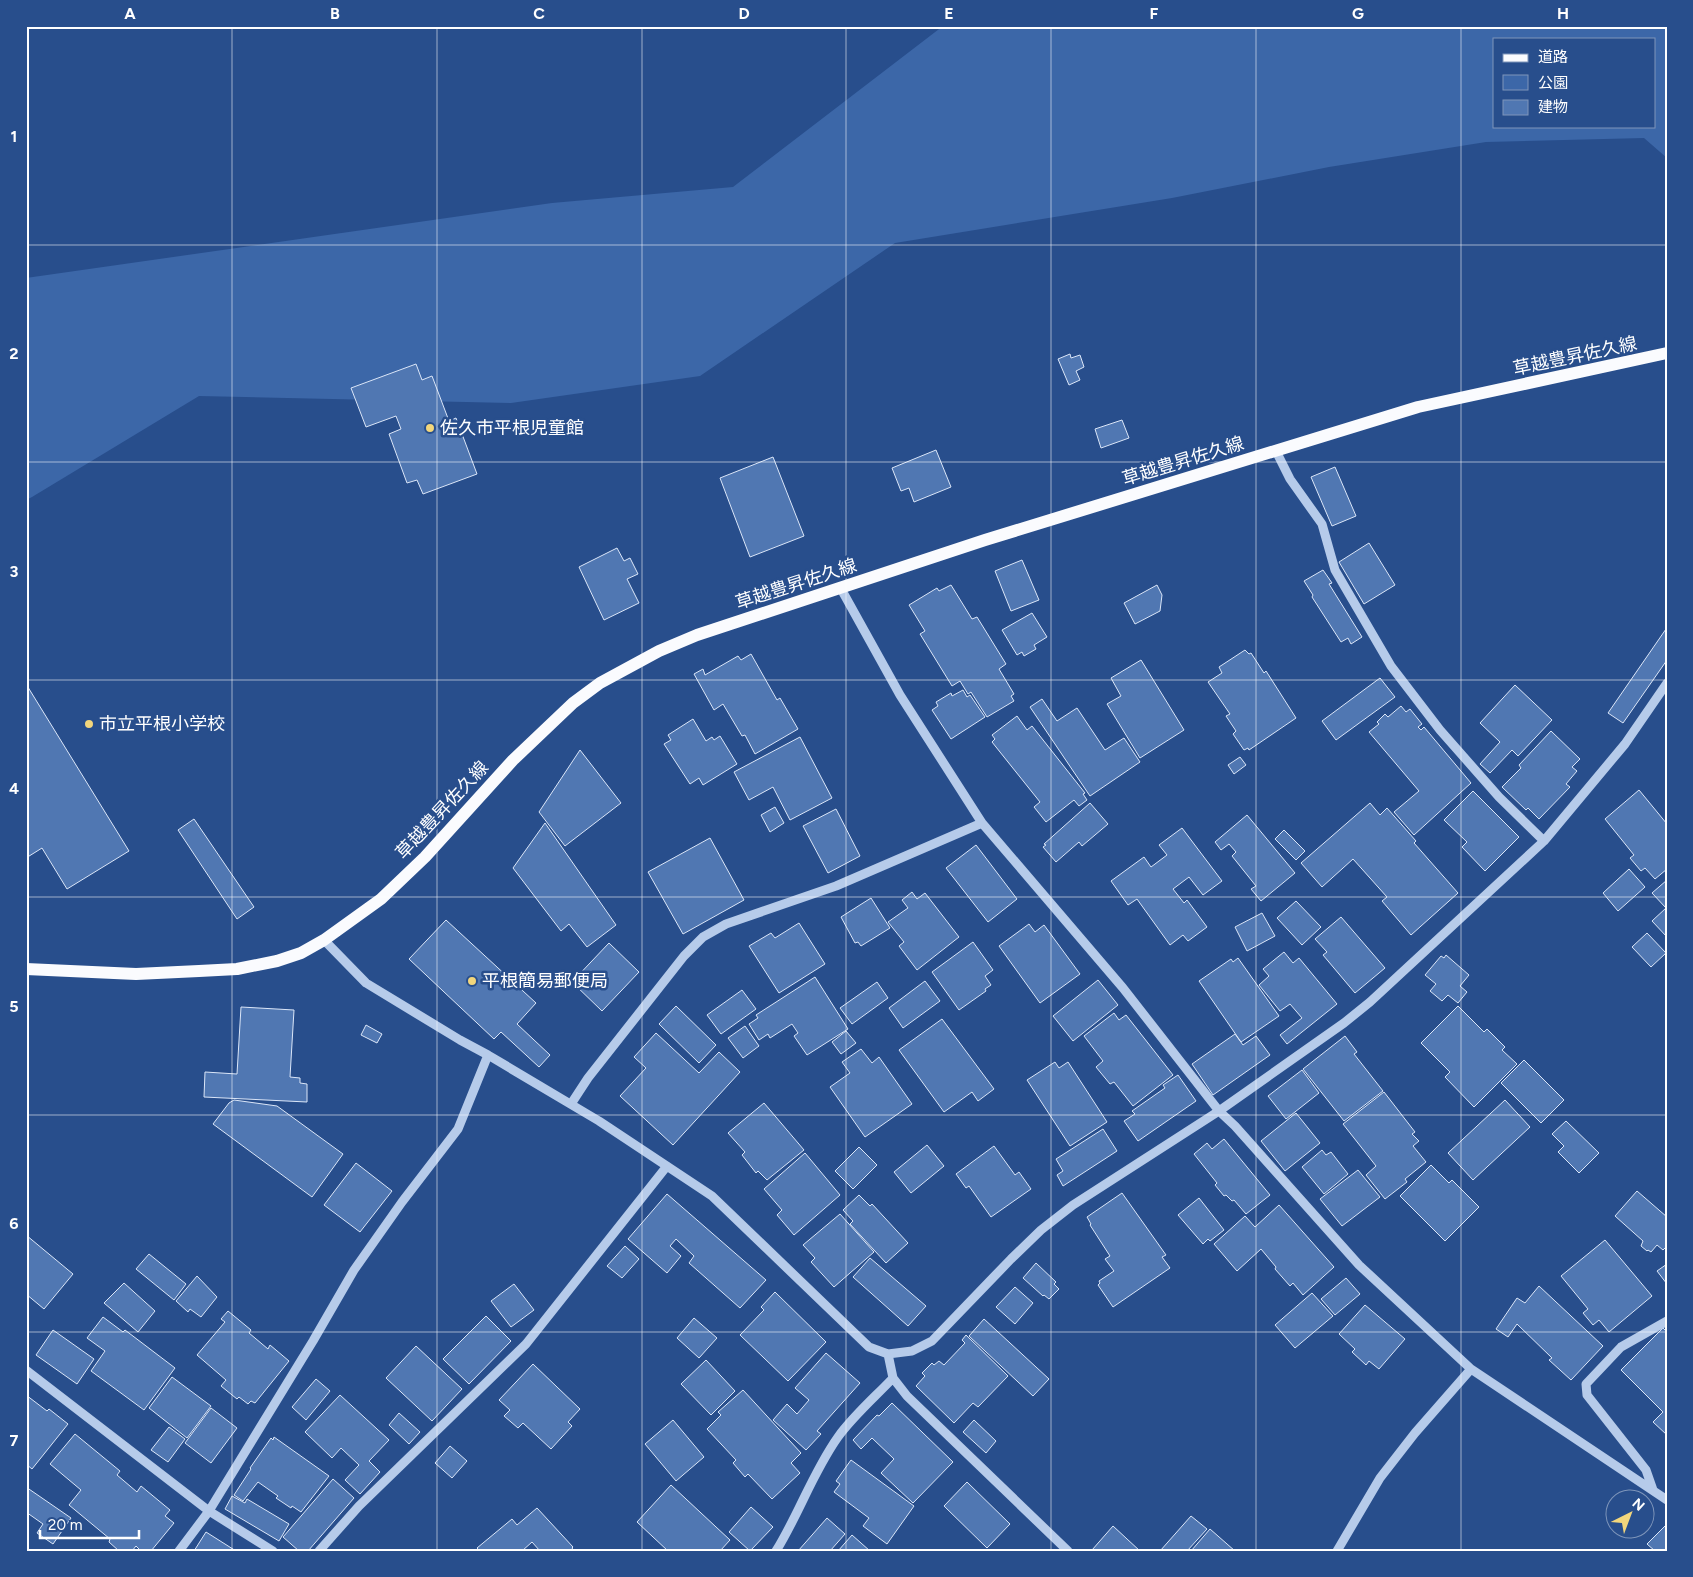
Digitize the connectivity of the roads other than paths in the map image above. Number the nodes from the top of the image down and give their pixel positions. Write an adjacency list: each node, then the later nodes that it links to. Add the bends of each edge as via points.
1 (1667, 353): 2 (main road, 草越豊昇佐久線, via 1418,407)
2 (1276, 451): 3 (main road, 草越豊昇佐久線); 6 (street, via 1290,479 1322,524 1335,570 1391,666 1440,730 1499,797)
3 (840, 588): 5 (street, via 900,694); 7 (main road, 草越豊昇佐久線, via 697,635 659,651 600,683 543,730 425,857 381,899)
4 (1667, 683): 6 (street, via 1625,744)
5 (982, 822): 10 (street, via 836,886 726,924 703,937 672,971); 11 (street, via 1123,988)
6 (1544, 841): 11 (street, via 1370,1002)
7 (324, 940): 8 (main road, 草越豊昇佐久線, via 293,956 237,969 136,974); 9 (street, via 366,983)
8 (26, 969)
9 (488, 1054): 10 (street); 21 (street, via 458,1129 354,1270)
10 (571, 1104): 12 (street)
11 (1219, 1111): 14 (street, via 1073,1205 1041,1230 932,1341 912,1351); 15 (street, via 1358,1265)
12 (667, 1166): 14 (street, via 712,1196 869,1347); 24 (street, via 526,1344 359,1506)
13 (1667, 1321): 18 (street, via 1621,1347 1586,1384 1587,1395 1646,1470)
14 (888, 1354): 17 (street)
15 (1471, 1369): 18 (street); 27 (street, via 1415,1432 1380,1478)
16 (26, 1370): 21 (street)
17 (893, 1378): 25 (street, via 839,1436); 26 (street, via 907,1396)
18 (1653, 1490)
19 (1656, 1492): 20 (street)
20 (1667, 1500)
21 (208, 1511): 22 (street); 23 (street)
22 (179, 1551)
23 (273, 1551)
24 (319, 1551)
25 (776, 1551)
26 (1068, 1551)
27 (1338, 1551)

